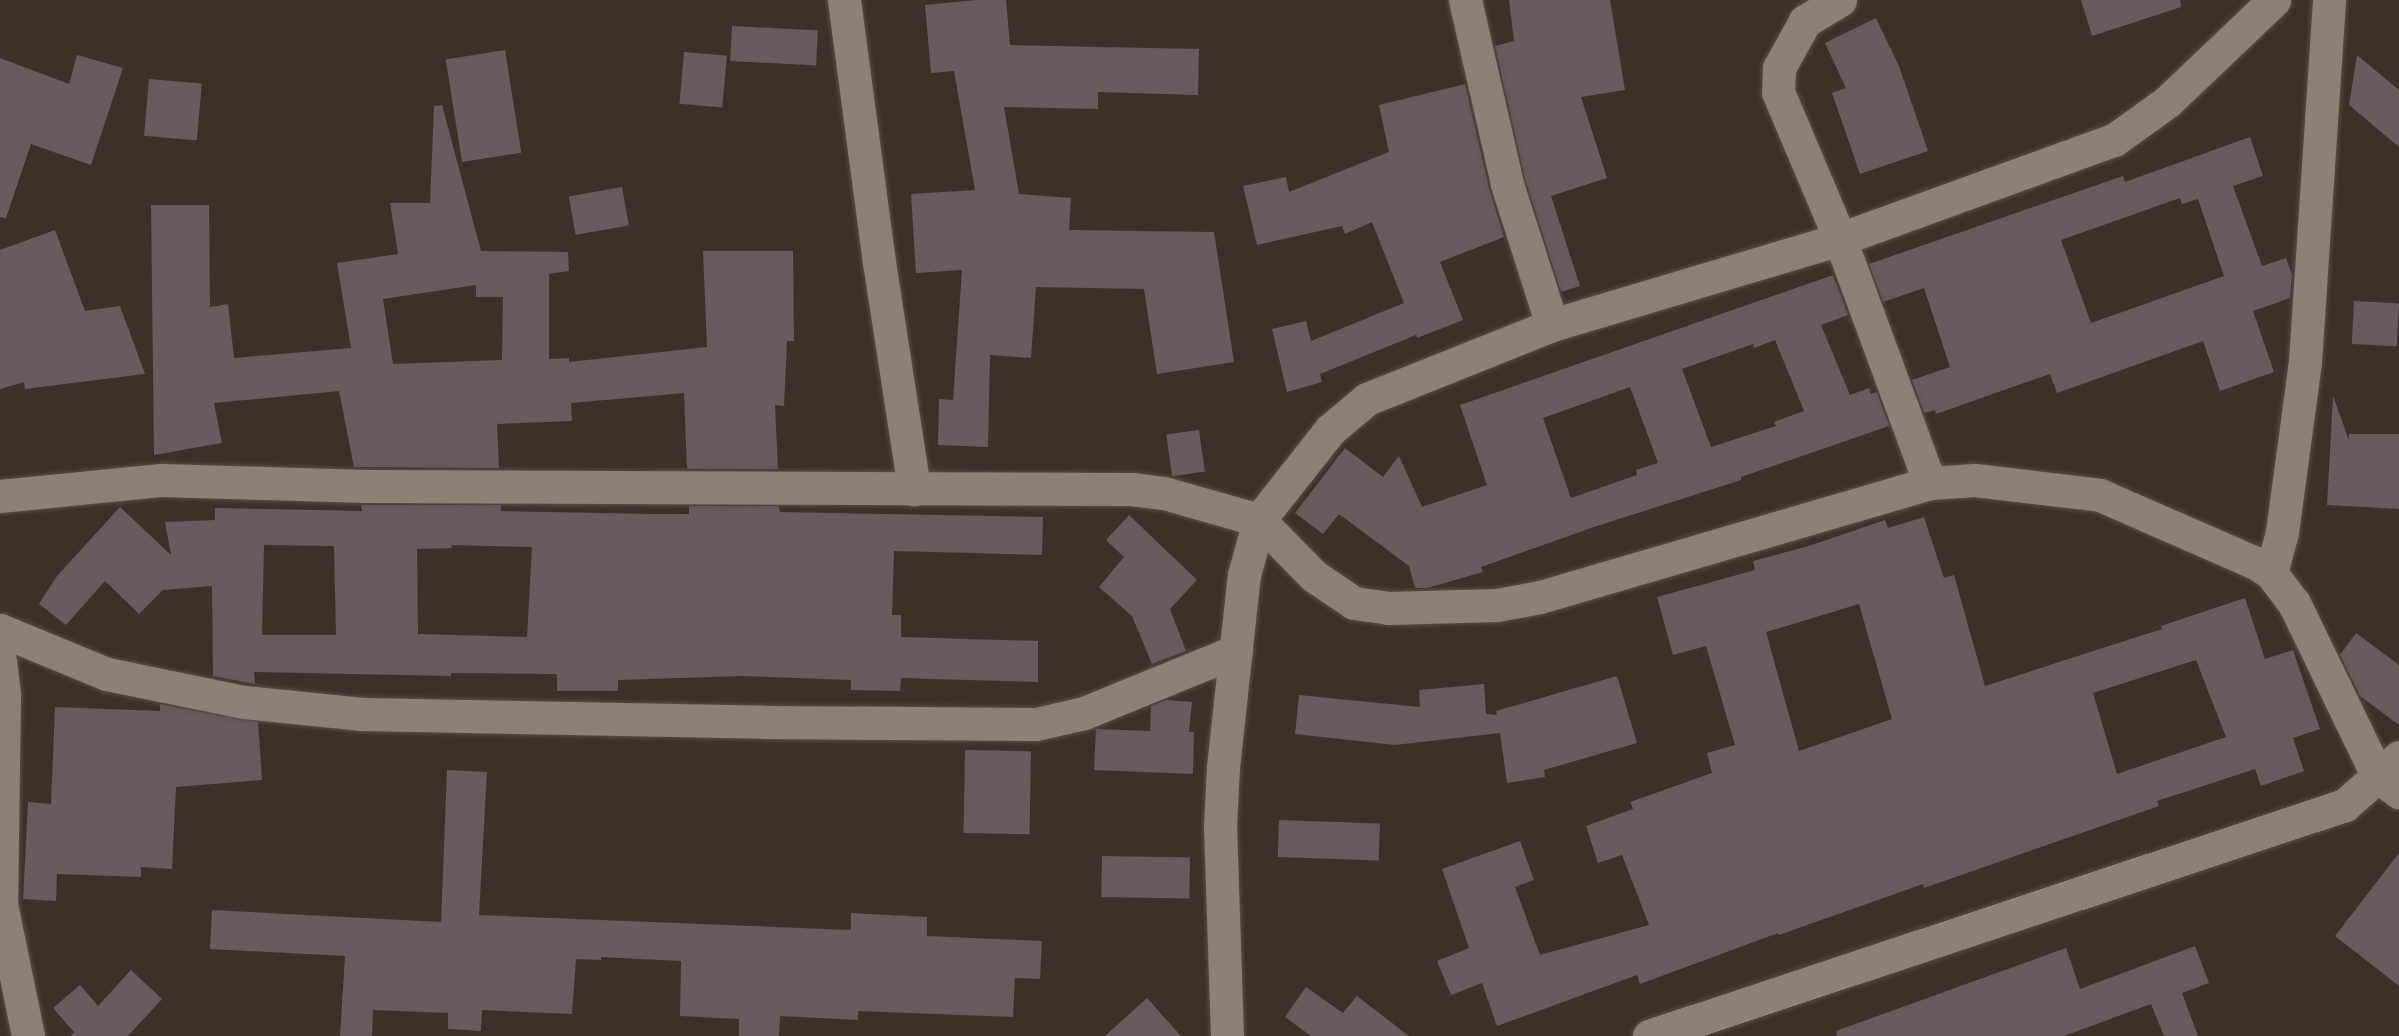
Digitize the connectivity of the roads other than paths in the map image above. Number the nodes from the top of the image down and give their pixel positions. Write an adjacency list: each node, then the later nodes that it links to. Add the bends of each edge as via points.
1 (844, 0): 9 (street)
2 (1465, 0): 7 (street, via 1507,184)
3 (1840, 0): 6 (street, via 1805,21 1779,68 1778,92)
4 (2274, 0): 6 (street, via 2167,102 2114,140)
5 (2329, 0): 12 (street, via 2305,362 2282,532)
6 (1840, 239): 7 (street); 8 (street)
7 (1552, 325): 11 (street, via 1367,399 1330,430)
8 (1930, 483): 11 (street, via 1540,597 1497,605 1388,608 1354,603 1314,576); 12 (street, via 1975,480 2100,495)
9 (914, 489): 10 (street, via 379,486 161,480); 11 (street, via 1131,489 1164,493)
10 (0, 496)
11 (1258, 520): 14 (street, via 1244,574)
12 (2271, 573): 16 (street, via 2294,603)
13 (0, 630): 14 (street, via 107,674 244,702 362,714 765,722 1036,724 1084,713)
14 (1236, 651): 18 (street, via 1220,826)
15 (0, 661): 17 (street, via 4,695 1,904)
16 (2392, 774): 19 (street, via 2345,805)
17 (28, 1036)
18 (1227, 1036)
19 (1648, 1036)

